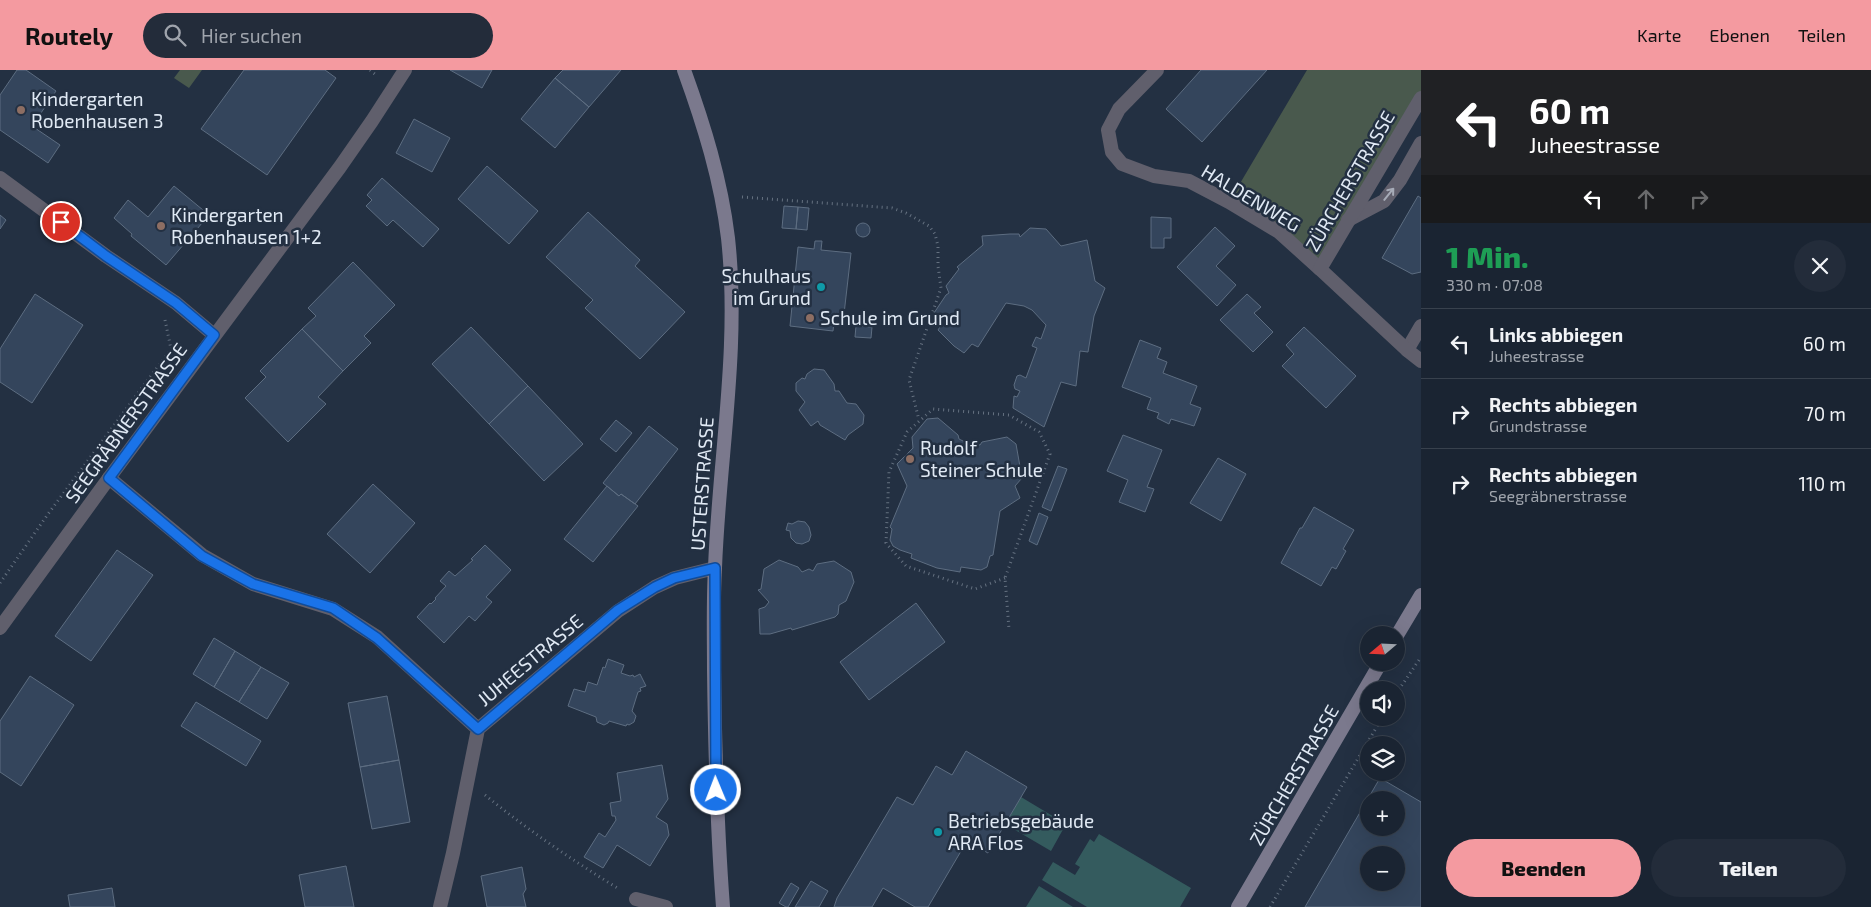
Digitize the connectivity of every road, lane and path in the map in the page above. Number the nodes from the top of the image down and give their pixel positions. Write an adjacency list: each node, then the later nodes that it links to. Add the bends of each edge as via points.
1 (405, 70): 11 (street, SEEGRÄBNERSTRASSE, via 340,167)
2 (684, 70): 7 (main road, USTERSTRASSE, via 700,113)
3 (1157, 70): 9 (street, HALDENWEG, via 1119,109 1108,130 1112,152 1122,164 1154,176 1189,181 1229,202 1279,232)
4 (1421, 98): 8 (street, ZÜRCHERSTRASSE)
5 (1421, 143): 8 (street, one-way to 5, via 1384,201)
6 (0, 178): 11 (street, via 176,303)
7 (721, 197): 15 (path, via 892,208 929,226 938,246 941,288 909,380); 17 (main road, USTERSTRASSE, via 728,240 731,351)
8 (1348, 220): 9 (street, ZÜRCHERSTRASSE)
9 (1320, 269): 13 (street, ZÜRCHERSTRASSE)
10 (1421, 326): 13 (street)
11 (214, 335): 16 (street, SEEGRÄBNERSTRASSE)
12 (171, 349): 19 (path)
13 (1406, 350): 14 (street, ZÜRCHERSTRASSE)
14 (1421, 361)
15 (919, 420): 18 (path, via 907,432 890,472 886,543 906,566 975,589); 18 (path, via 933,410 1009,415 1039,432 1050,454)
16 (109, 478): 22 (street, SEEGRÄBNERSTRASSE); 28 (street, via 202,556 253,584 333,608 377,638)
17 (715, 568): 28 (street, JUHEESTRASSE, via 674,578 618,610); 33 (main road, USTERSTRASSE, via 716,781)
18 (1005, 578): 23 (path)
19 (0, 583)
20 (1421, 594): 21 (main road)
21 (1402, 626)
22 (0, 628)
23 (1009, 629)
24 (1421, 657): 26 (path)
25 (1376, 671): 34 (main road, ZÜRCHERSTRASSE)
26 (1405, 681)
27 (1377, 726): 35 (path)
28 (478, 729): 29 (street, JUHEESTRASSE)
29 (466, 781): 30 (path, via 531,832); 31 (street, JUHEESTRASSE)
30 (636, 898): 32 (street)
31 (440, 907)
32 (666, 907)
33 (723, 907)
34 (1238, 907)
35 (1270, 907)

